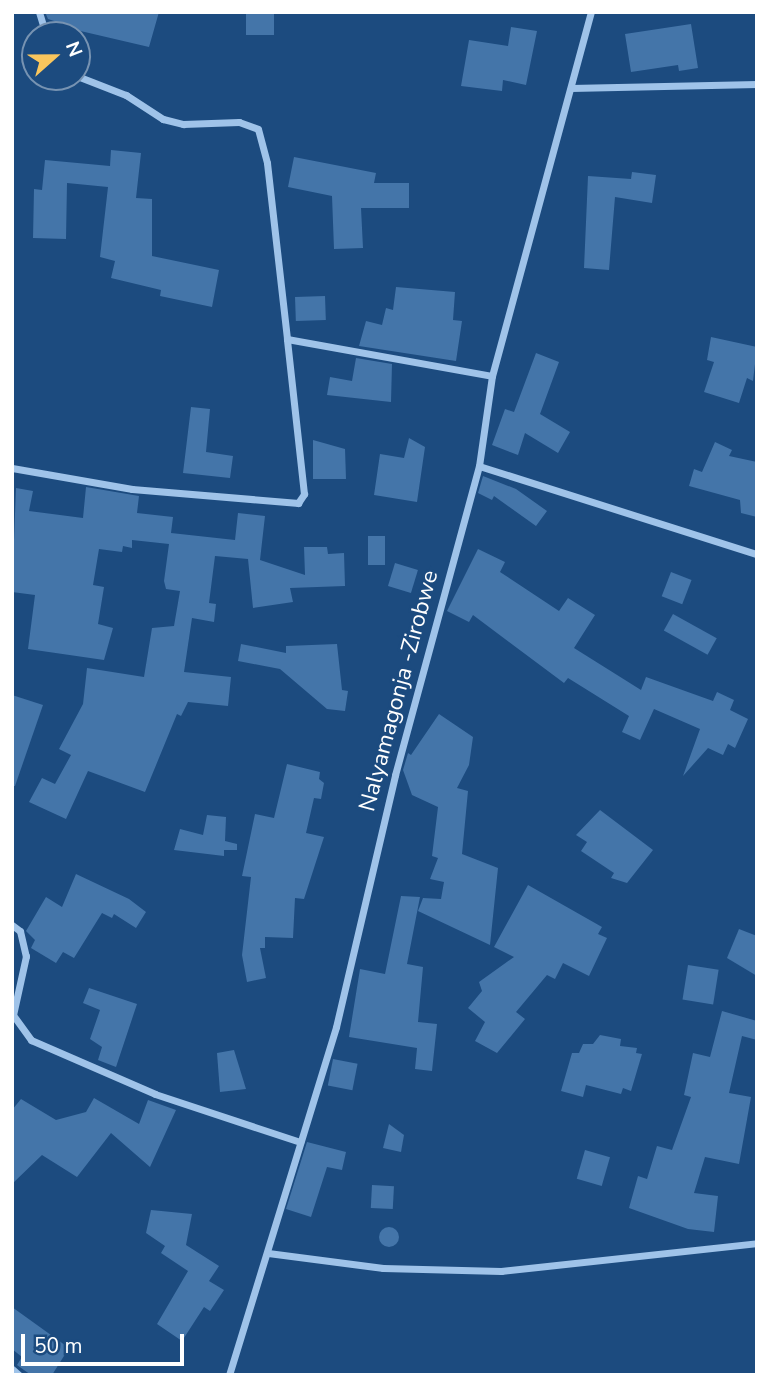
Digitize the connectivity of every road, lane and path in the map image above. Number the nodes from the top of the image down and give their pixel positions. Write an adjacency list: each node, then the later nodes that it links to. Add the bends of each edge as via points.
1 (591, 12): 4 (street, Nalyamagonja -Zirobwe)
2 (91, 81): 5 (street, via 126,95 163,119 183,124 239,122 258,129 267,163)
3 (757, 84): 4 (street)
4 (571, 88): 6 (street, Nalyamagonja -Zirobwe)
5 (287, 339): 6 (street); 8 (street, via 304,495 298,503 132,489)
6 (492, 376): 7 (street, Nalyamagonja -Zirobwe)
7 (479, 466): 9 (street); 11 (street, Nalyamagonja -Zirobwe, via 395,775 336,1027)
8 (12, 468)
9 (757, 554)
10 (12, 925): 11 (street, via 20,931 26,956 13,1016 31,1040 155,1094)
11 (300, 1142): 13 (street, Nalyamagonja -Zirobwe)
12 (757, 1243): 13 (street, via 501,1271 383,1268)
13 (268, 1253): 16 (street, Nalyamagonja -Zirobwe)
14 (12, 1369): 15 (street)
15 (19, 1375)
16 (229, 1375)

